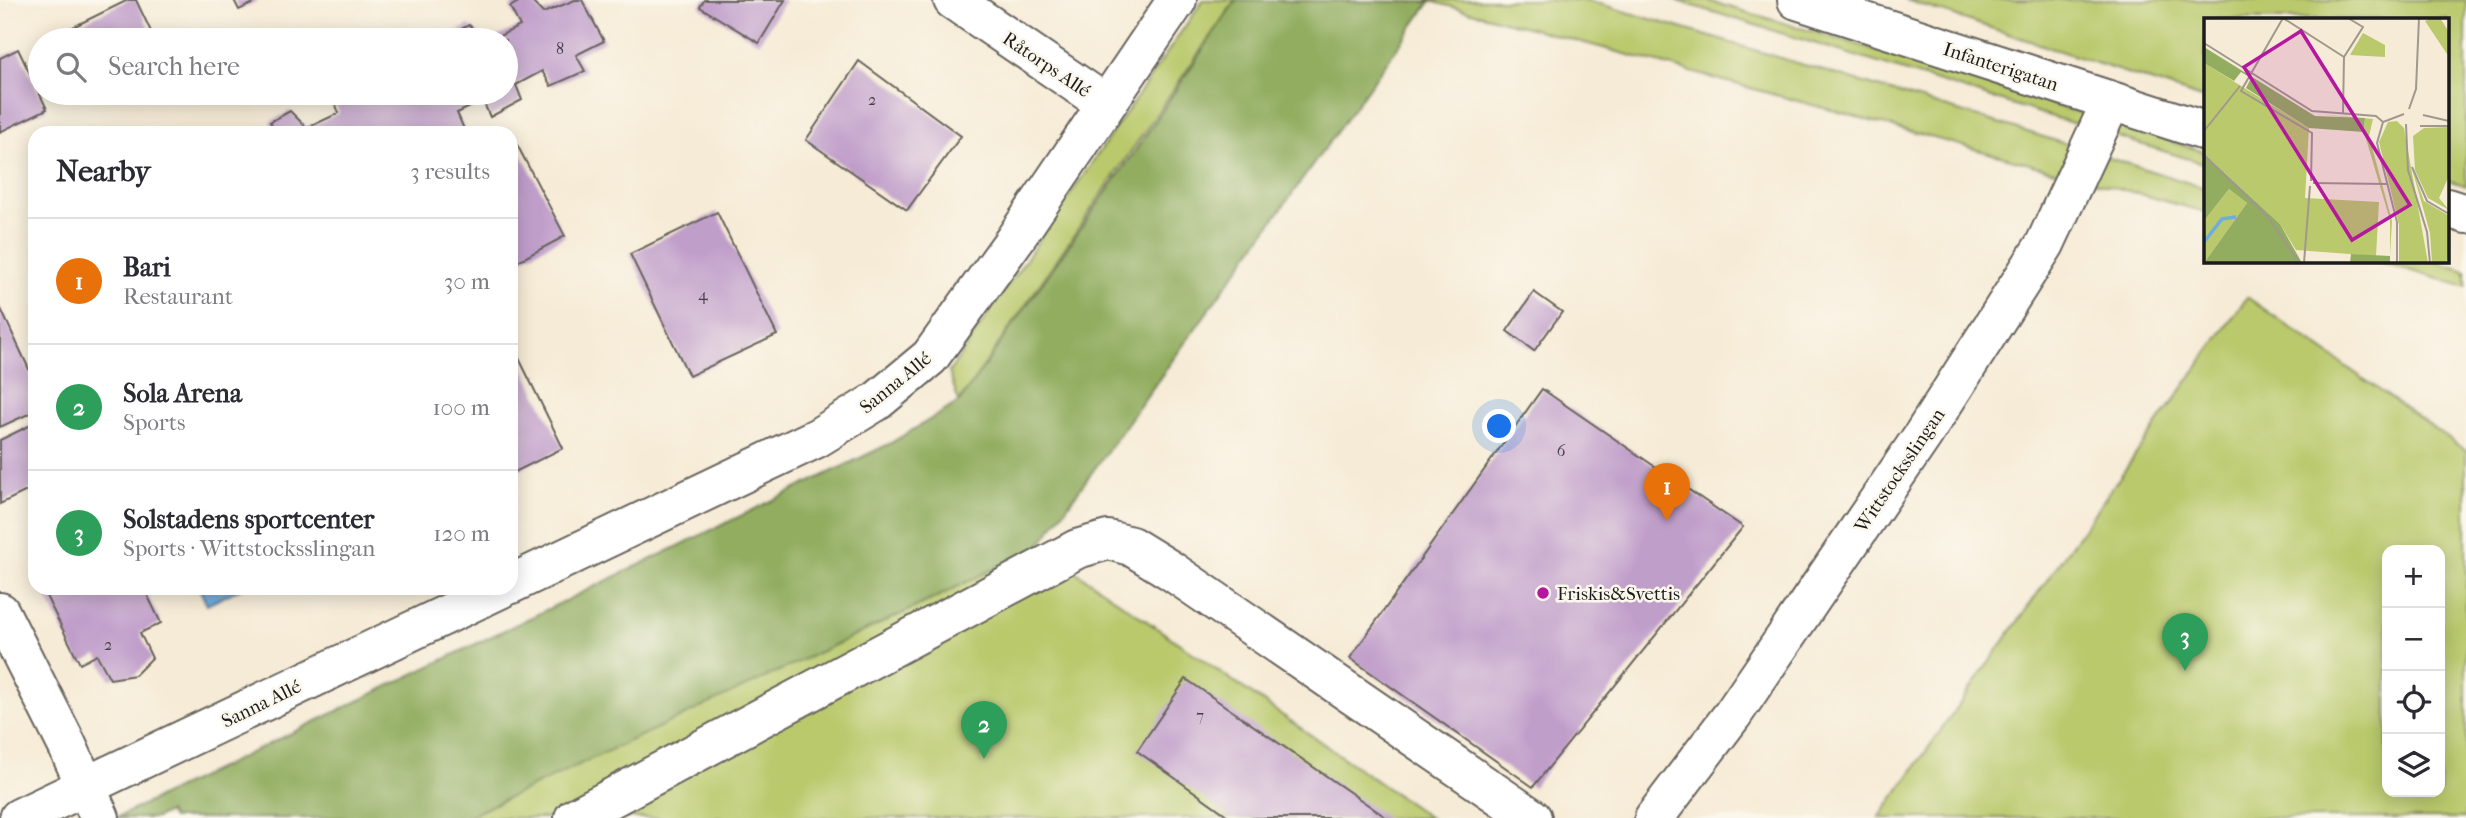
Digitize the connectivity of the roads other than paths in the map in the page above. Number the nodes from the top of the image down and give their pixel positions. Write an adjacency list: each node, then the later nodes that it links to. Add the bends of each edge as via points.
1 (953, 0): 5 (street, Råtorps Allé)
2 (1177, 0): 5 (street, Sanna Allé)
3 (1797, 0): 4 (street, Infanterigatan)
4 (2111, 102): 6 (street, Infanterigatan); 16 (street, Wittstocksslingan, via 2045,244 1923,435 1741,703)
5 (1106, 104): 9 (street, Sanna Allé, via 930,358 877,401 817,438)
6 (2204, 131)
7 (2448, 208): 8 (street)
8 (2466, 214)
9 (518, 581)
10 (489, 595): 12 (street, Sanna Allé)
11 (0, 612): 12 (street)
12 (93, 802): 13 (street, Sanna Allé)
13 (19, 818)
14 (574, 818): 15 (street, via 1077,549 1108,540 1131,546 1170,570)
15 (1532, 818)
16 (1654, 818)

